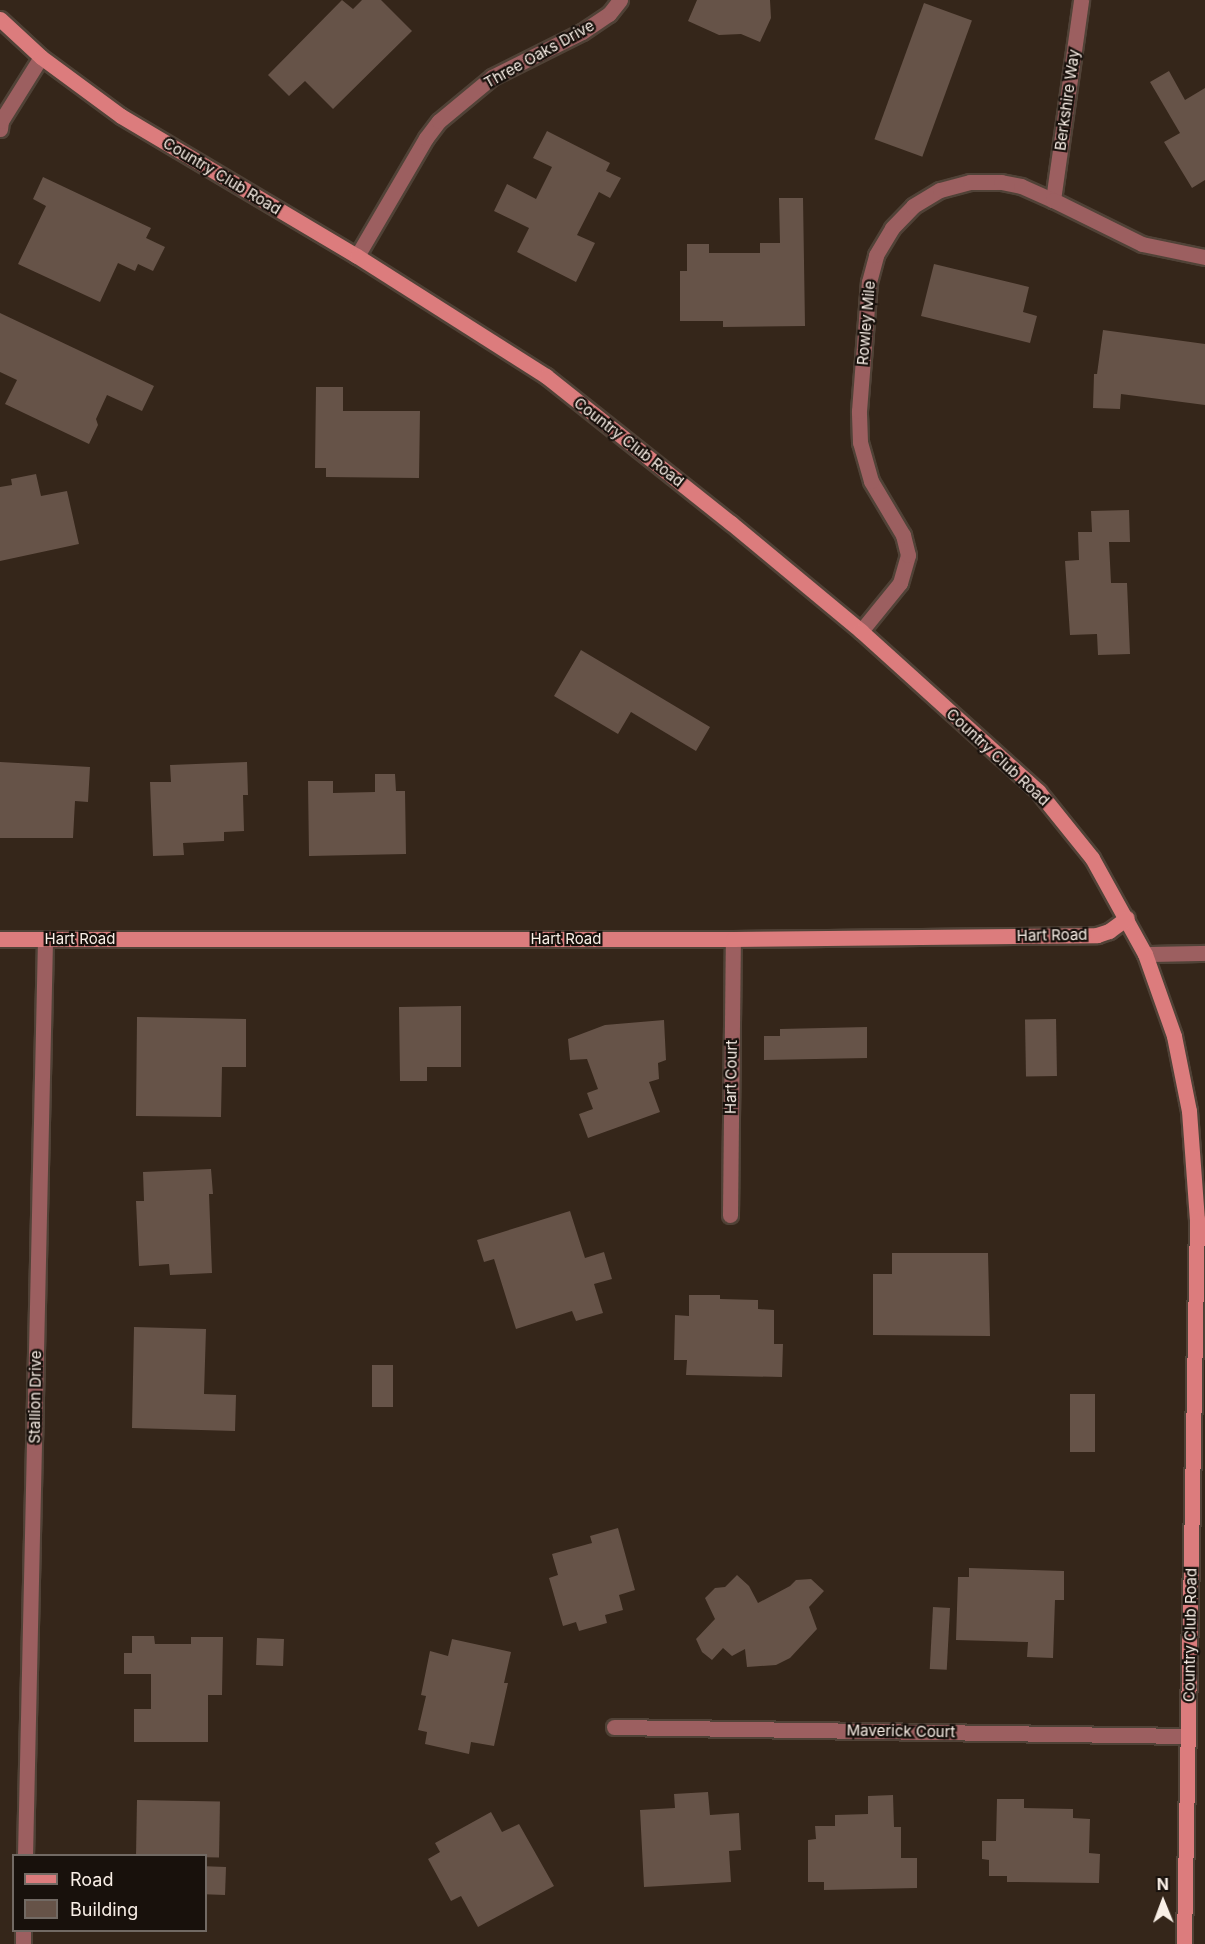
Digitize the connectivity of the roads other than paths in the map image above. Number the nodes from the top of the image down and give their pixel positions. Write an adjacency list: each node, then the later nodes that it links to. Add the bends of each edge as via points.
1 (620, 0): 8 (street, Three Oaks Drive, via 609,14 582,32 492,77 439,121)
2 (1081, 0): 7 (street, Berkshire Way)
3 (0, 19): 4 (main road, Country Club Road)
4 (41, 57): 5 (street); 8 (main road, Country Club Road, via 121,116)
5 (0, 121): 6 (street)
6 (0, 129)
7 (1053, 200): 9 (street, Rowley Mile, via 1142,244); 10 (street, Rowley Mile, via 1001,182 970,182 940,190 913,206 892,228 876,255 869,282 860,442 871,482 903,535 908,555 900,583)
8 (357, 256): 10 (main road, Country Club Road, via 546,376)
9 (1205, 257)
10 (861, 632): 11 (main road, Country Club Road, via 1038,791 1092,858)
11 (1127, 918): 14 (main road, Hart Road, via 1096,935); 16 (main road, Country Club Road)
12 (0, 939): 13 (main road, Hart Road)
13 (45, 939): 14 (main road, Hart Road); 20 (street, Stallion Drive)
14 (733, 939): 17 (street, Hart Court)
15 (1205, 953): 16 (street)
16 (1145, 954): 19 (main road, Country Club Road, via 1181,1068 1189,1112 1197,1219)
17 (730, 1215)
18 (614, 1727): 19 (street, Maverick Court)
19 (1188, 1736): 21 (main road, Country Club Road)
20 (25, 1854)
21 (1184, 1944)

